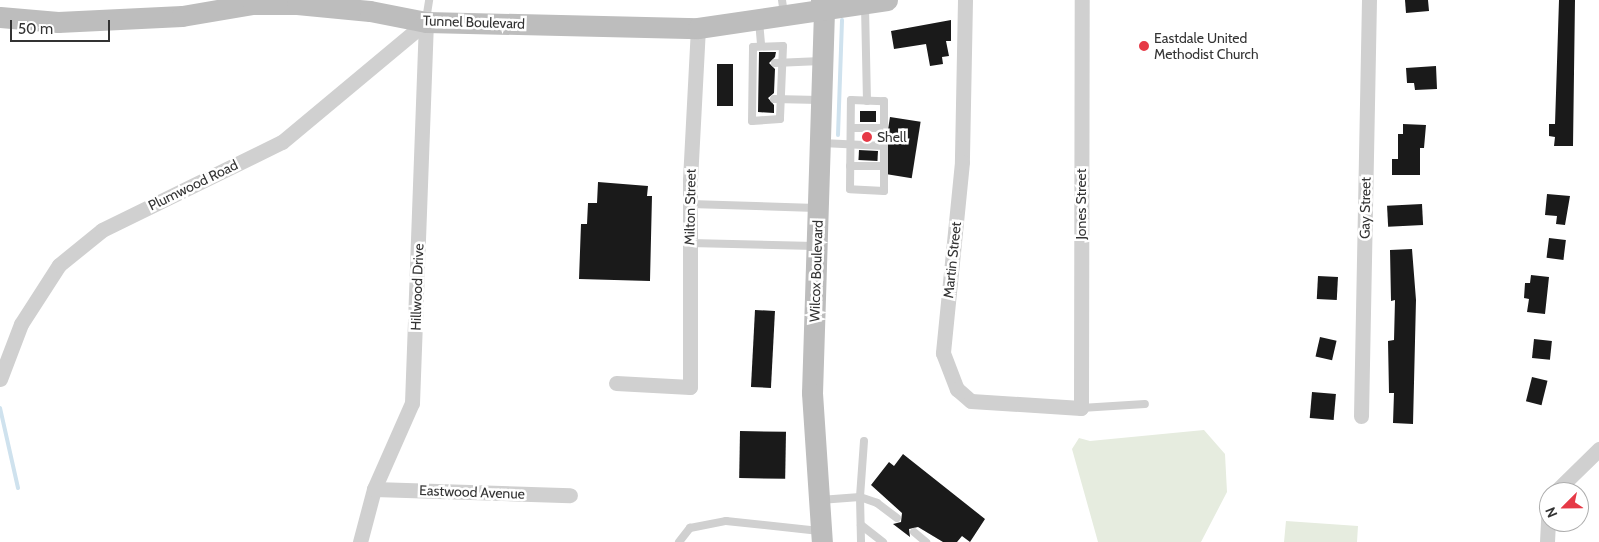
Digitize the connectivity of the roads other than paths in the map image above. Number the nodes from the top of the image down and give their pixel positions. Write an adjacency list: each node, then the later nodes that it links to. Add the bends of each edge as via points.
1 (429, 0): 11 (lane)
2 (887, 0): 6 (main road, Tunnel Boulevard)
3 (964, 0): 33 (street, Martin Street, via 962,162 943,353 957,389 971,401)
4 (1082, 0): 33 (street, Jones Street)
5 (1368, 0): 34 (street, Gay Street)
6 (865, 4): 7 (main road, Tunnel Boulevard); 18 (lane)
7 (822, 6): 8 (main road, Tunnel Boulevard); 14 (main road, Wilcox Boulevard)
8 (783, 8): 10 (main road, Tunnel Boulevard)
9 (0, 17): 11 (main road, Tunnel Boulevard, via 77,21 182,16 254,4 297,4 370,11)
10 (759, 20): 12 (main road, Tunnel Boulevard); 13 (lane)
11 (426, 22): 12 (main road, Tunnel Boulevard); 30 (street, Plumwood Road, via 282,142 102,230 66,259 21,324); 38 (street, Hillwood Drive, via 412,403)
12 (698, 28): 26 (street, Milton Street)
13 (760, 46): 15 (lane, via 783,46); 16 (lane, via 753,47 755,99 752,121 780,119)
14 (822, 60): 15 (lane); 17 (main road, Wilcox Boulevard)
15 (779, 63): 16 (lane)
16 (778, 99): 17 (lane)
17 (821, 100): 21 (main road, Wilcox Boulevard)
18 (867, 101): 19 (lane, via 851,100); 20 (lane, via 884,101)
19 (851, 128): 20 (lane); 22 (lane)
20 (884, 128): 23 (lane)
21 (820, 143): 22 (lane); 27 (main road, Wilcox Boulevard)
22 (851, 145): 23 (lane); 24 (lane)
23 (884, 146): 25 (lane)
24 (850, 166): 25 (lane); 25 (lane, via 850,190 884,190)
25 (884, 166)
26 (690, 204): 27 (lane); 28 (street, Milton Street)
27 (818, 208): 29 (main road, Wilcox Boulevard)
28 (690, 243): 29 (lane); 31 (street, Milton Street, via 690,386)
29 (817, 246): 41 (main road, Wilcox Boulevard, via 812,393)
30 (0, 379)
31 (616, 383)
32 (1145, 404): 33 (lane)
33 (1081, 408)
34 (1361, 416)
35 (864, 441): 40 (lane)
36 (1599, 449): 37 (street)
37 (1565, 482)
38 (374, 489): 39 (street, Eastwood Avenue); 46 (street, Hillwood Drive)
39 (570, 495)
40 (860, 496): 41 (lane); 42 (lane); 43 (lane)
41 (818, 500): 45 (main road, Wilcox Boulevard)
42 (898, 518)
43 (861, 525): 48 (lane); 49 (lane)
44 (914, 532): 50 (lane)
45 (821, 536): 47 (lane, via 726,520 690,528)
46 (360, 542)
47 (678, 542)
48 (861, 542)
49 (884, 542)
50 (926, 542)

